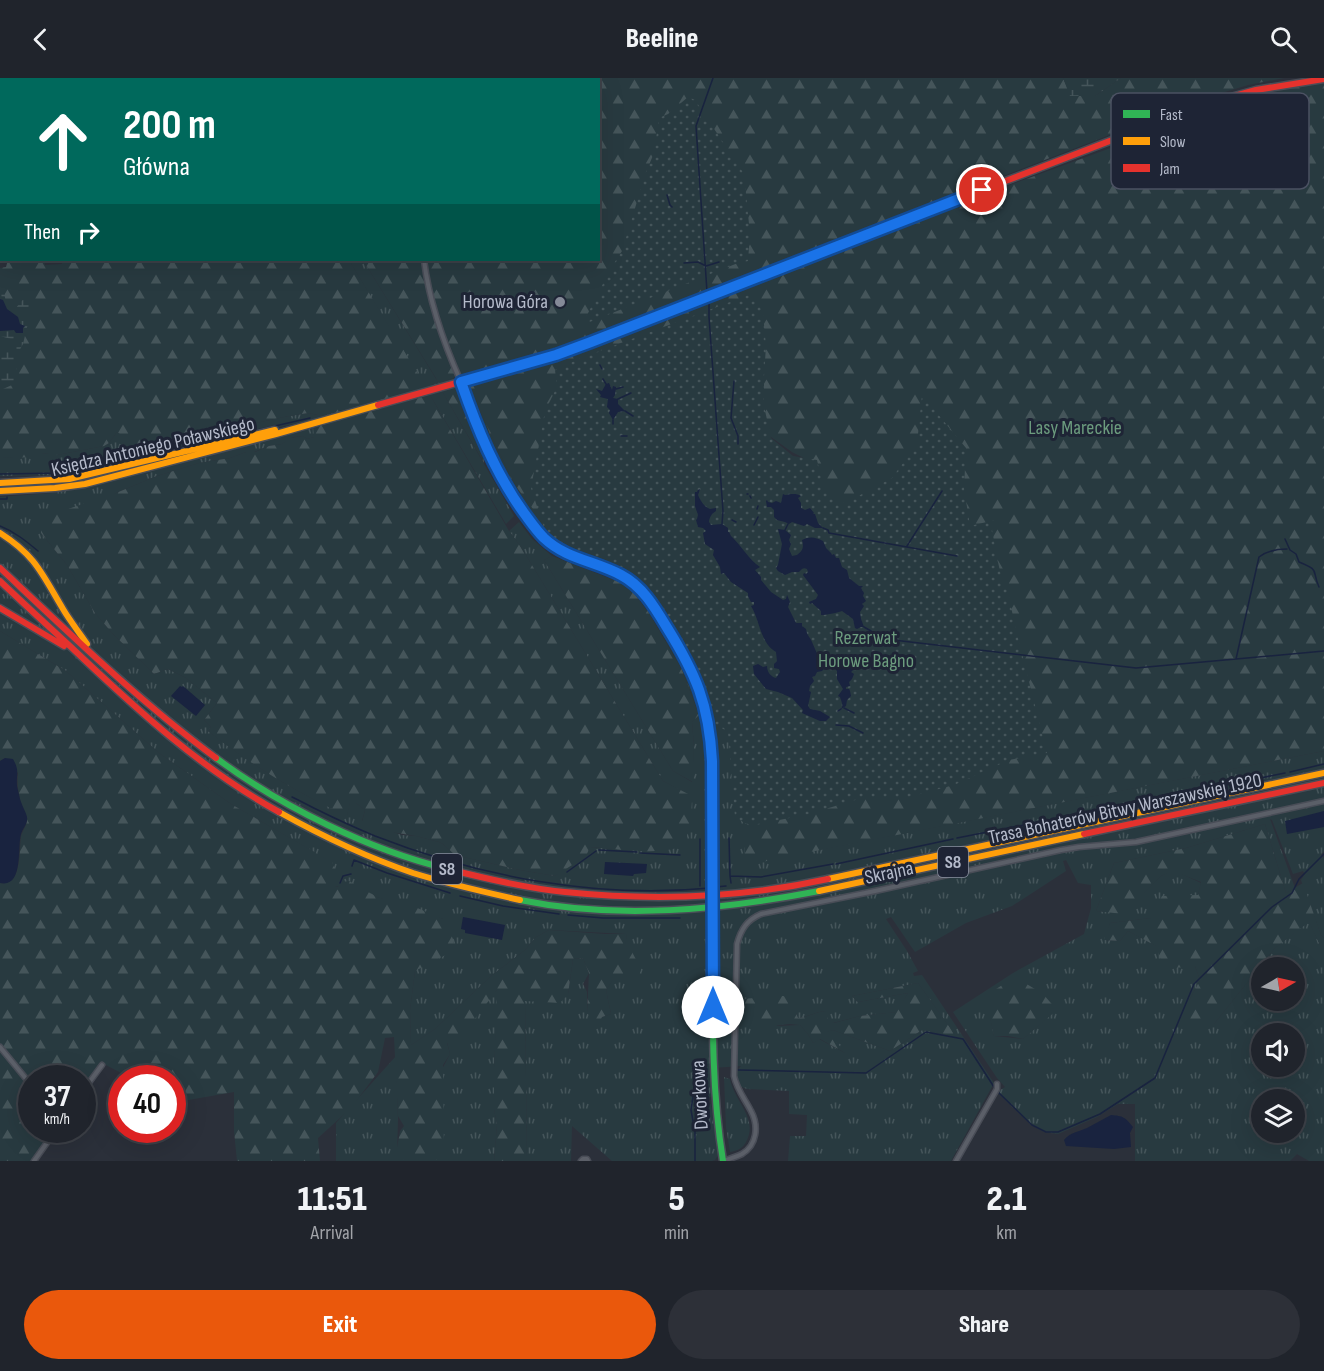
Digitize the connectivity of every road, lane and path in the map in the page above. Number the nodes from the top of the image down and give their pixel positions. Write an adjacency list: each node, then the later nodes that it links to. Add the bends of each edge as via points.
1 (1324, 79): 2 (main road, Księdza Antoniego Poławskiego)
2 (1242, 93)
3 (1111, 140): 5 (main road, Księdza Antoniego Poławskiego, via 591,342)
4 (424, 261): 5 (street, via 447,350)
5 (461, 382): 6 (main road, Księdza Antoniego Poławskiego); 28 (main road, Dworkowa, bridge, via 491,458 535,528 567,554 619,574 637,586 690,667 704,703 713,774 714,1100)
6 (311, 423): 7 (main road, Księdza Antoniego Poławskiego, via 69,479); 8 (main road, Księdza Antoniego Poławskiego, via 85,484)
7 (0, 483)
8 (0, 491)
9 (0, 533): 14 (main road, via 33,558)
10 (0, 568): 14 (main road, S8)
11 (0, 581): 13 (main road, S8)
12 (0, 608): 13 (main road)
13 (78, 654): 16 (main road, Trasa Bohaterów Bitwy Warszawskiej 1920 / S8, via 188,751 254,798 306,827 373,858 436,880 506,897 578,907 672,910 768,900)
14 (96, 658): 15 (main road, Trasa Bohaterów Bitwy Warszawskiej 1920 / S8, via 176,729 222,763 335,828 413,859 467,875 553,892 629,898 715,896 800,885)
15 (1324, 773)
16 (1324, 783)
17 (1324, 801): 18 (street, Skrajna, via 1136,842 1061,850 761,914)
18 (746, 924): 28 (street, Dworkowa, via 737,944 734,1076 753,1114 756,1132 747,1150)
19 (0, 1047): 21 (street)
20 (102, 1065): 22 (street)
21 (18, 1069)
22 (96, 1073)
23 (997, 1084): 29 (street)
24 (47, 1143): 25 (street)
25 (34, 1161)
26 (581, 1161): 27 (street)
27 (588, 1161)
28 (723, 1161)
29 (956, 1161)

